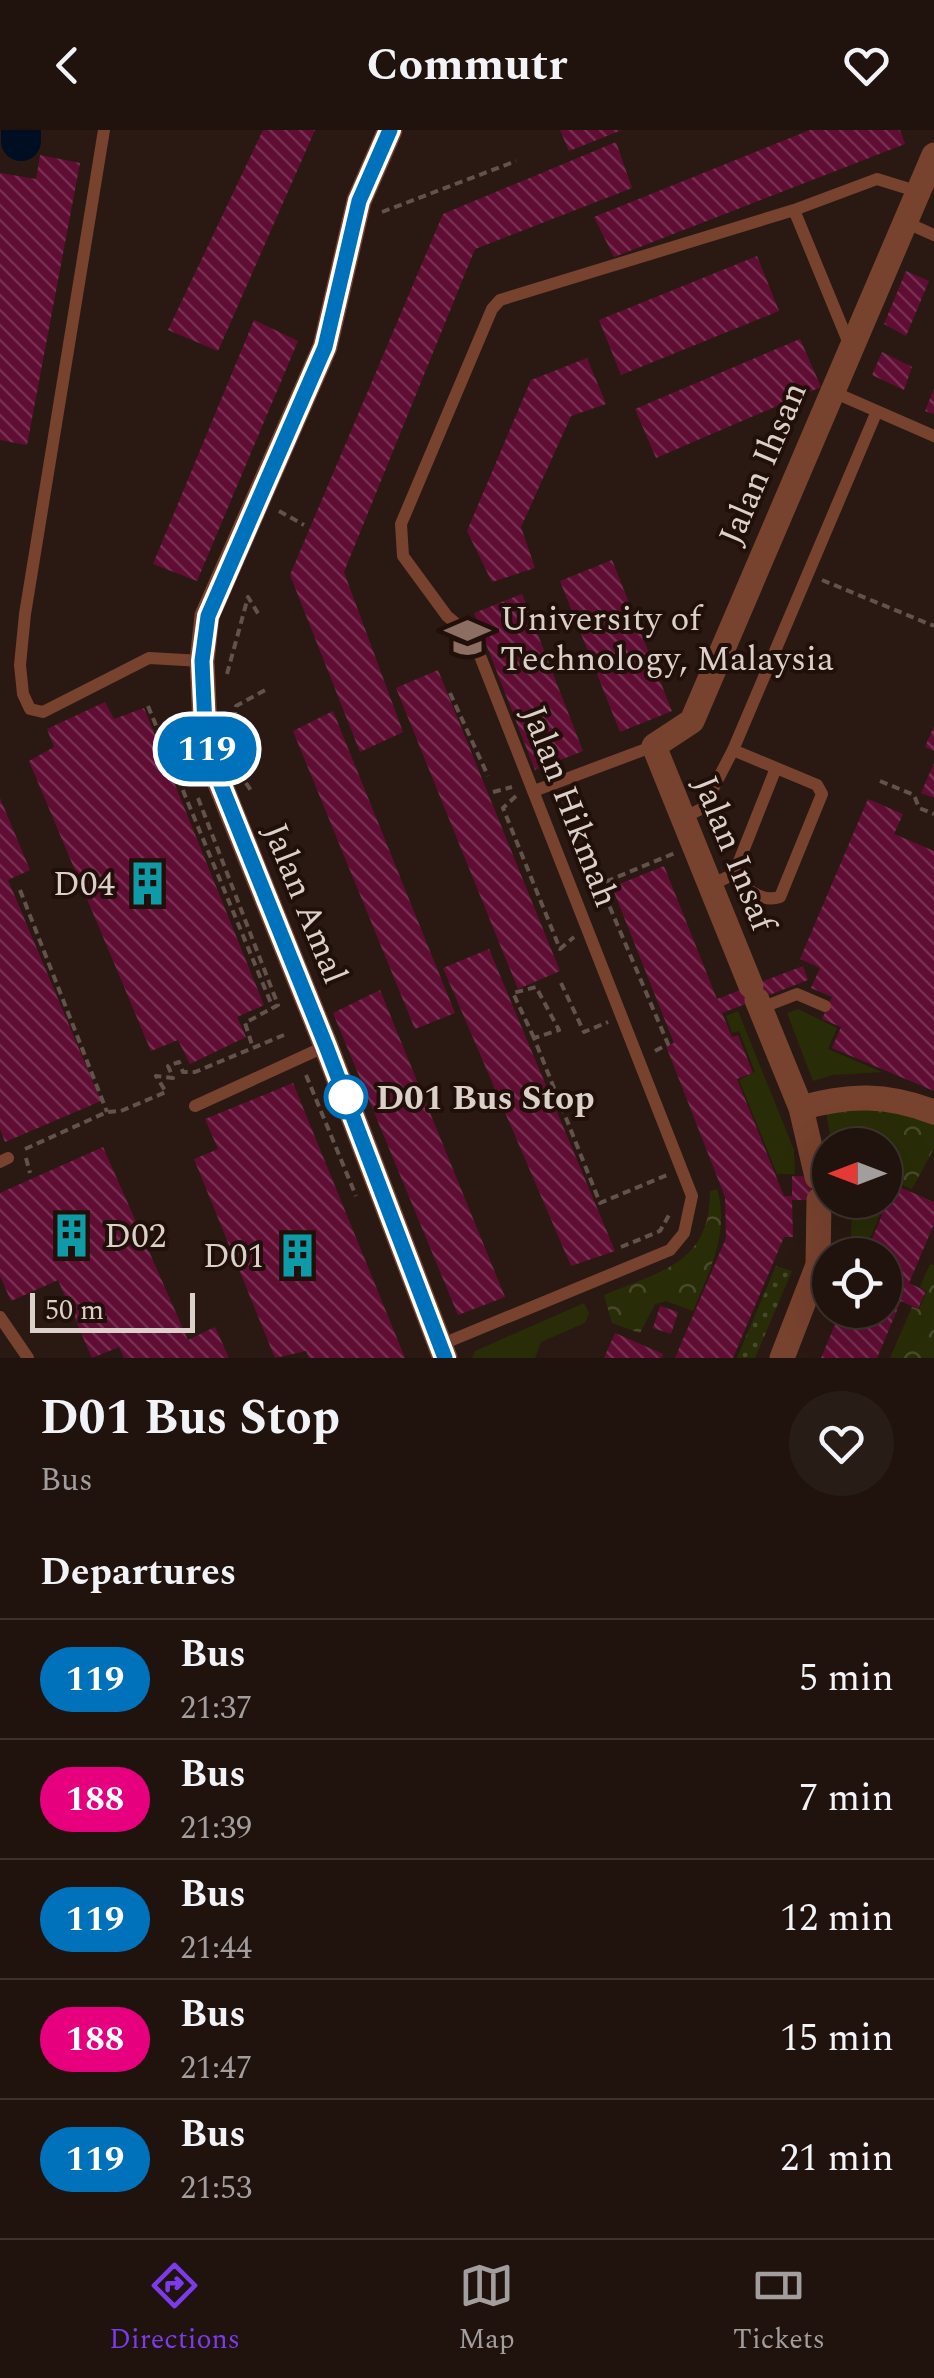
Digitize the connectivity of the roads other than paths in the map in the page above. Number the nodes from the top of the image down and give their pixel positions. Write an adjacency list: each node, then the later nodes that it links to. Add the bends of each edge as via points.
1 (104, 130): 12 (lane, via 40,500 22,694 30,709 43,712 149,658)
2 (390, 130): 12 (street, Jalan Amal, via 359,201 325,347 208,616)
3 (934, 155): 4 (street, Jalan Ihsan)
4 (916, 191): 5 (lane, Jalan Hikmah, via 877,178); 6 (street, Jalan Ihsan)
5 (794, 210): 8 (lane); 16 (lane, Jalan Hikmah, via 500,300 492,308 401,524 403,556 447,616 473,638)
6 (903, 221): 7 (lane); 8 (street, Jalan Ihsan)
7 (934, 235)
8 (850, 346): 9 (street, Jalan Ihsan)
9 (831, 392): 10 (lane); 13 (street, Jalan Ihsan, via 692,721)
10 (878, 411): 11 (lane); 14 (lane)
11 (934, 436)
12 (202, 661): 21 (street, Jalan Amal, via 206,748)
13 (654, 746): 16 (lane); 17 (street, Jalan Insaf)
14 (734, 750): 15 (lane); 17 (lane, via 703,808)
15 (776, 768): 18 (lane); 18 (lane, via 822,794 780,897)
16 (534, 791): 28 (lane, Jalan Hikmah, via 690,1182 690,1212 670,1250)
17 (683, 818): 18 (street, Jalan Insaf)
18 (722, 880): 19 (street, Jalan Insaf)
19 (756, 998): 20 (lane, via 797,994); 23 (street, Jalan Insaf)
20 (824, 1006)
21 (326, 1046): 22 (lane); 28 (street, Jalan Amal)
22 (196, 1106)
23 (800, 1108): 24 (street, via 861,1095); 25 (street, Jalan Insaf)
24 (934, 1112)
25 (812, 1145)
26 (819, 1218): 30 (street, Jalan Insaf, via 818,1265)
27 (0, 1317): 29 (lane)
28 (442, 1351)
29 (28, 1358)
30 (782, 1358)

